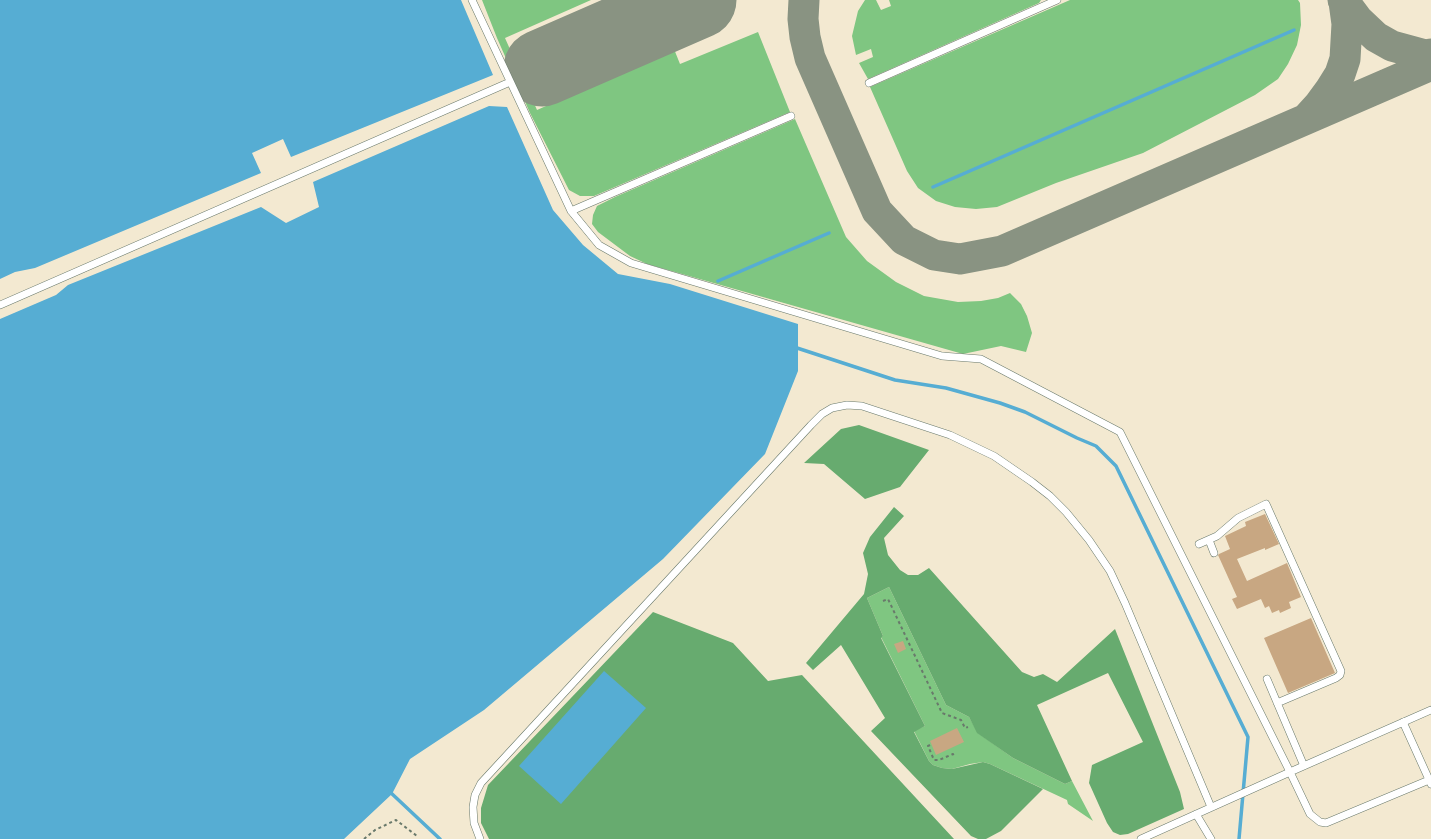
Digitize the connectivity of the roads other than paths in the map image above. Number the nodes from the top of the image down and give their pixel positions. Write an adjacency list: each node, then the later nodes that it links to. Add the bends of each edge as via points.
1 (472, 0): 3 (lane)
2 (1057, 0): 4 (lane)
3 (510, 82): 6 (lane); 7 (lane)
4 (869, 83)
5 (791, 116): 6 (lane)
6 (571, 211): 16 (lane, via 599,246 631,263 942,356 981,359 1120,432)
7 (0, 304)
8 (1209, 540): 9 (lane); 10 (lane); 12 (lane, via 1238,518 1266,504 1341,671 1336,678)
9 (1199, 544)
10 (1214, 553)
11 (1267, 679): 12 (lane)
12 (1277, 703): 15 (lane)
13 (1431, 710): 14 (lane)
14 (1404, 722): 15 (lane); 17 (lane)
15 (1304, 766): 16 (lane)
16 (1290, 772): 17 (lane, via 1310,814 1320,822 1326,823); 18 (lane)
17 (1430, 782)
18 (1211, 807): 19 (lane); 20 (lane, via 1126,603 1110,571 1066,512 1032,482 994,456 950,435 862,406 847,405 832,408 816,419 481,783 472,807)
19 (1196, 814): 21 (lane); 22 (lane)
20 (480, 839)
21 (1140, 839)
22 (1211, 839)

